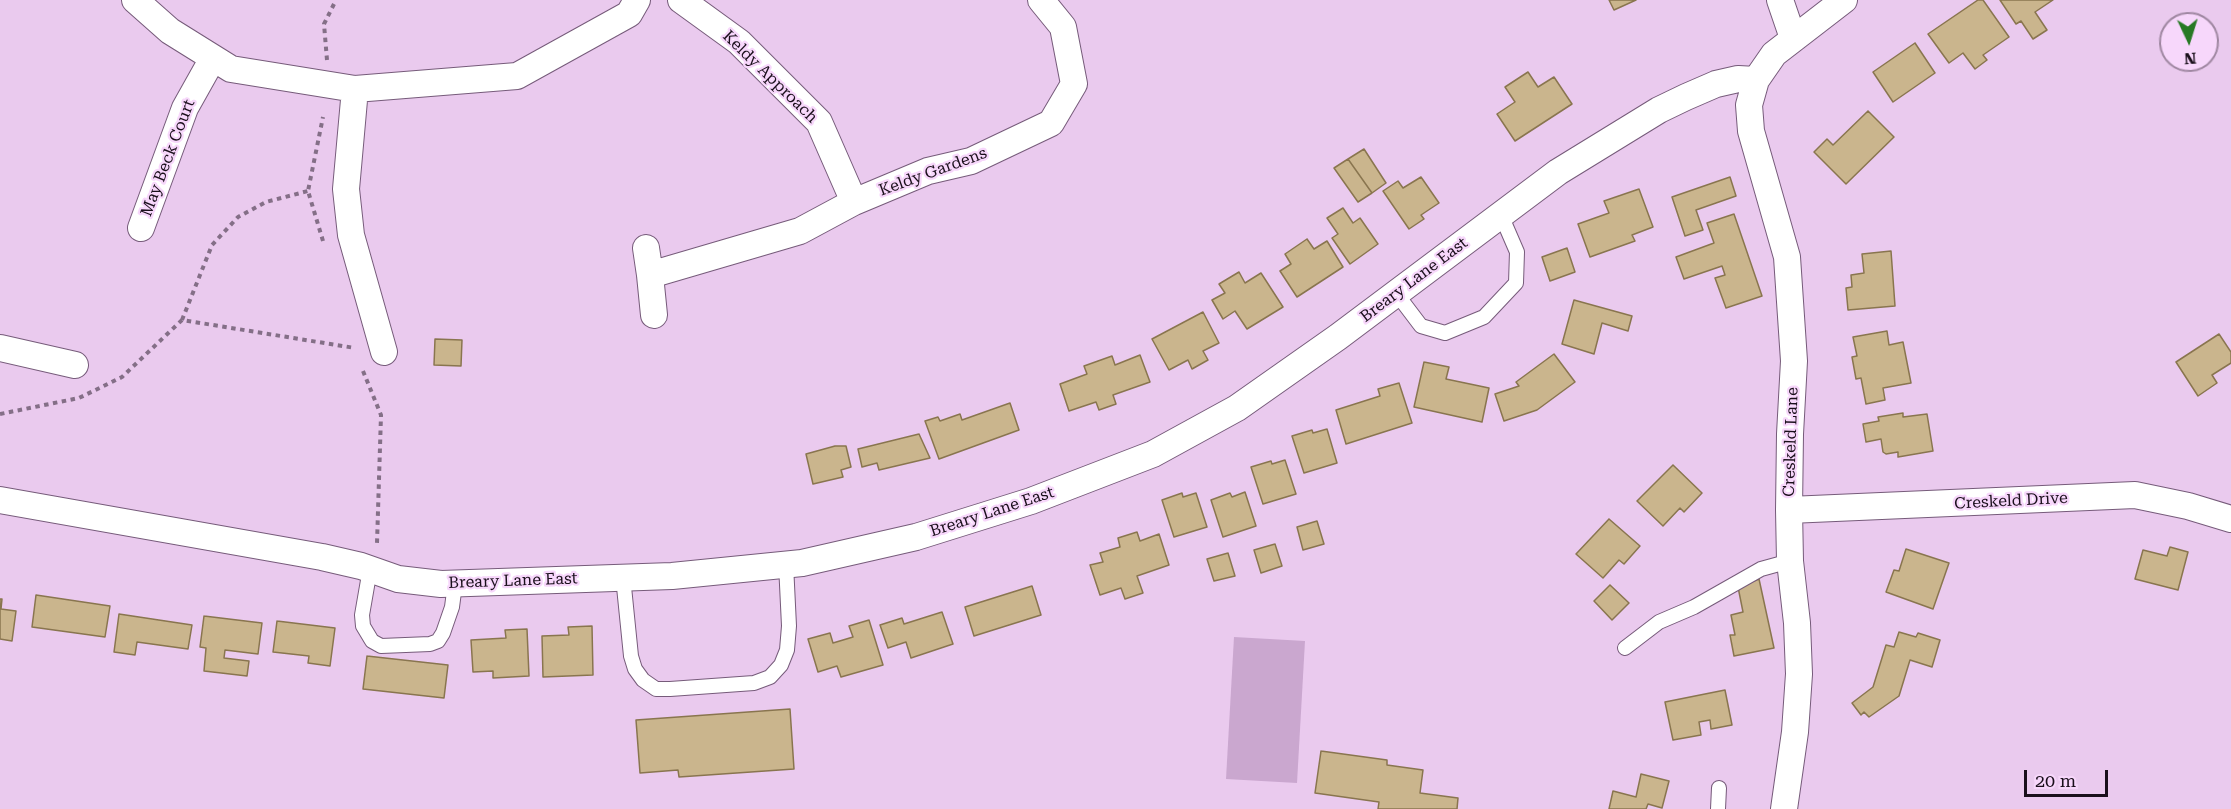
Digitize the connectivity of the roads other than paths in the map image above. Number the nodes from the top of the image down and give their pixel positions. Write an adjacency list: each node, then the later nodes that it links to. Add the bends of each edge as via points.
1 (135, 0): 8 (street, via 170,31)
2 (637, 0): 10 (street, via 629,14 517,76)
3 (681, 0): 11 (street, Keldy Approach, via 739,42 819,122)
4 (1041, 0): 11 (street, Keldy Gardens, via 1062,27 1074,84 1051,123 971,161 928,171)
5 (1780, 0): 7 (street)
6 (1844, 0): 7 (street)
7 (1793, 38): 9 (street, via 1774,54)
8 (213, 58): 10 (street, via 231,69); 13 (street, May Beck Court, via 185,108)
9 (1756, 80): 12 (street, Breary Lane East, via 1716,84 1659,110 1557,172); 22 (street, Creskeld Lane, via 1749,105 1751,131 1787,258 1794,361)
10 (355, 89): 19 (street, via 346,189 351,235)
11 (854, 202): 15 (street, Keldy Gardens, via 800,231)
12 (1501, 215): 16 (street, Breary Lane East); 16 (lane, via 1517,252 1516,284 1484,317 1445,333 1421,326)
13 (141, 228)
14 (646, 248): 15 (street)
15 (650, 274): 17 (street)
16 (1396, 293): 25 (street, Breary Lane East, via 1237,408 1153,454 1031,501 916,537)
17 (654, 315)
18 (0, 348): 20 (street)
19 (384, 352)
20 (75, 364)
21 (0, 500): 26 (street, Breary Lane East)
22 (1789, 510): 23 (street, Creskeld Drive, via 2135,495); 24 (street, Creskeld Lane)
23 (2231, 519)
24 (1790, 561): 29 (lane, via 1761,569 1659,622); 32 (street, Creskeld Lane, via 1799,674)
25 (786, 564): 27 (street, Breary Lane East); 27 (lane, via 787,650 770,677 754,683 670,689 656,688 643,681 630,656)
26 (370, 569): 28 (street, Breary Lane East, via 398,579); 28 (lane, via 363,626 366,635 381,646 438,641 452,607)
27 (623, 577): 28 (street, Breary Lane East)
28 (455, 584)
29 (1625, 648)
30 (1719, 788): 31 (lane)
31 (1718, 809)
32 (1784, 809)

